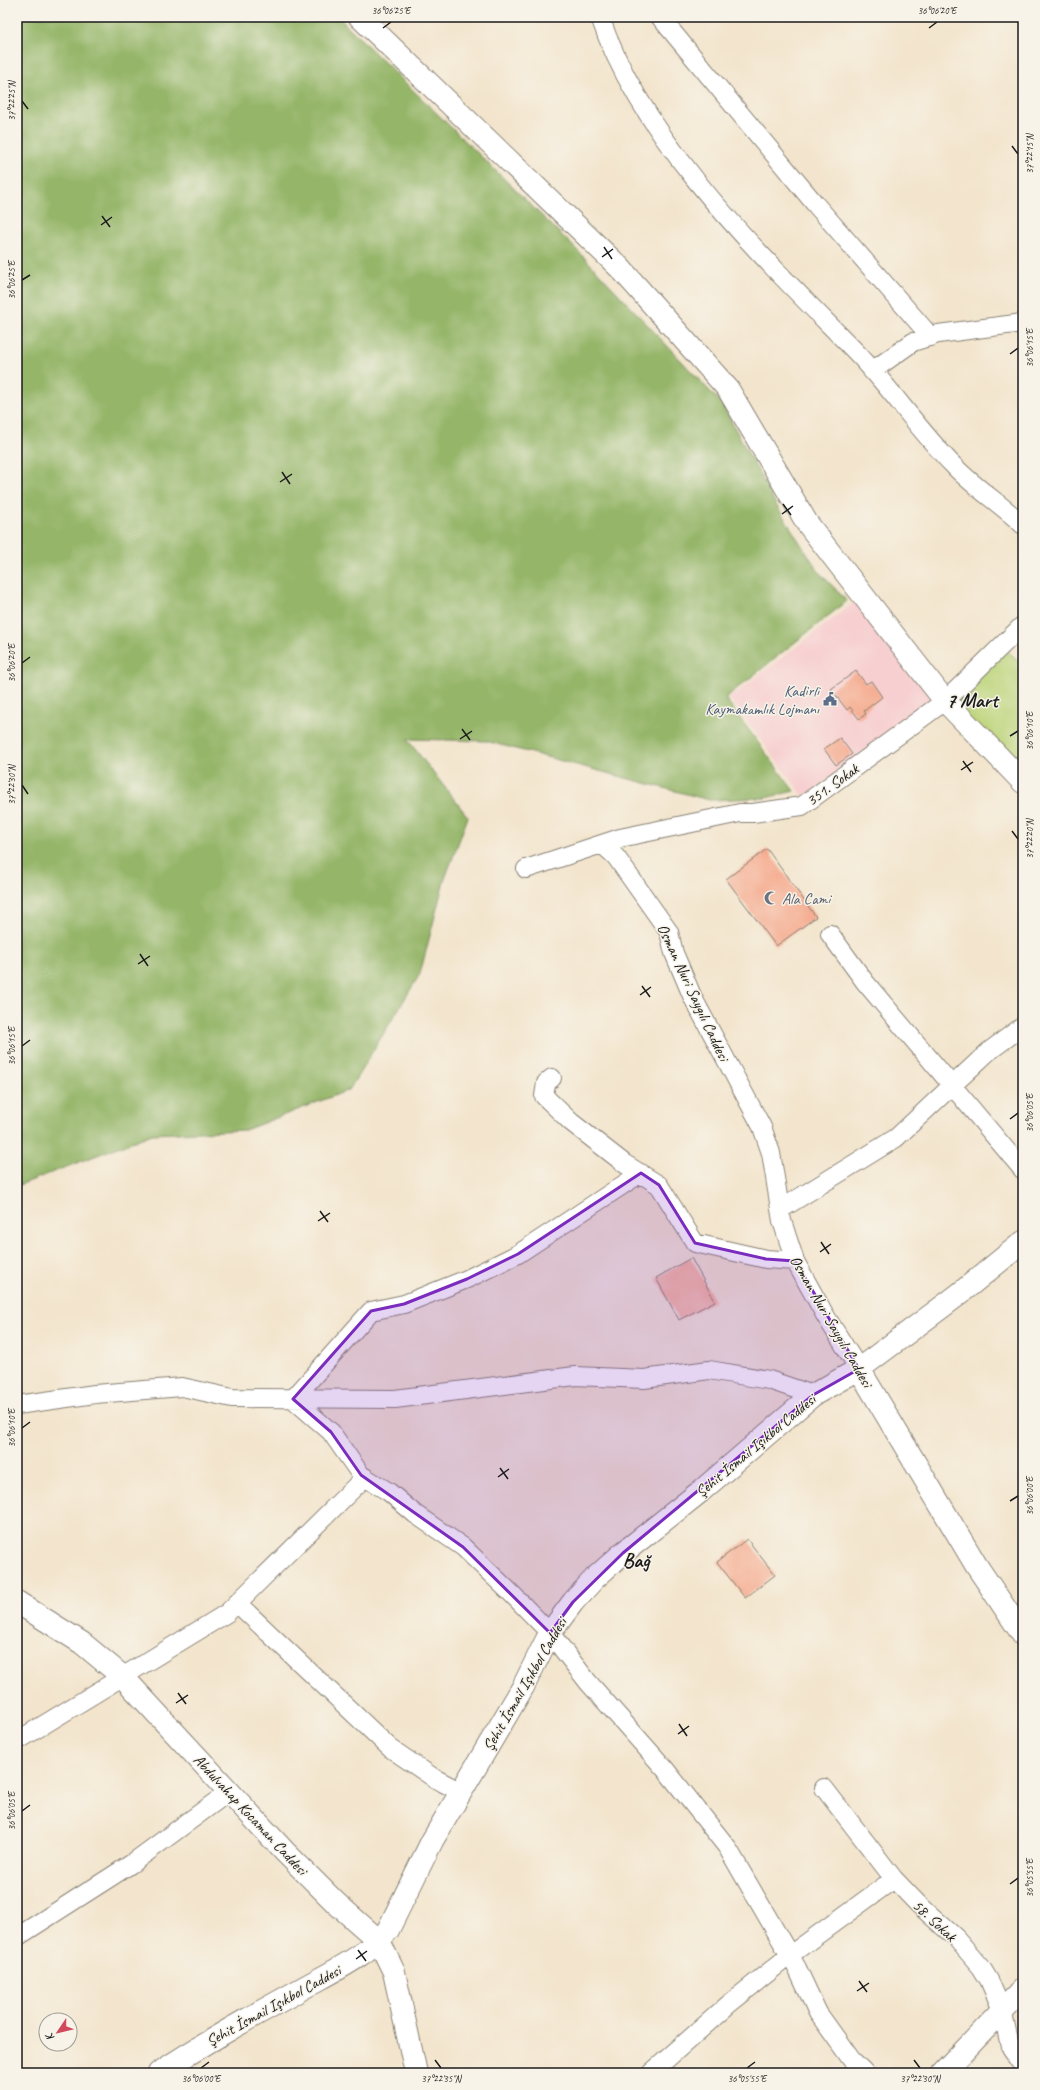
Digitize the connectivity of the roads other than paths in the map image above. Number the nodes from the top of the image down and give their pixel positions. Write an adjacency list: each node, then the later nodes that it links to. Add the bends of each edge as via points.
1 (360, 17): 9 (street, via 621,269 728,389 807,522)
2 (600, 17): 6 (street, via 608,42 642,107 693,176 775,269)
3 (660, 17): 5 (street, via 816,205)
4 (1023, 323): 5 (street)
5 (931, 337): 6 (street, via 913,342)
6 (872, 371): 7 (street, via 954,467)
7 (1023, 525)
8 (1023, 625): 9 (street, 351. Sokak)
9 (945, 701): 10 (street); 11 (street, 351. Sokak, via 802,806 752,814 740,813)
10 (1023, 782)
11 (602, 844): 12 (street, 351. Sokak); 19 (street, Osman Nuri Saygılı Caddesi, via 616,857 669,932 674,953 693,998 762,1127 771,1153)
12 (526, 869)
13 (830, 934): 16 (street, via 865,982)
14 (1023, 1026): 16 (street, via 988,1052)
15 (552, 1078): 18 (street, via 546,1083 544,1096 571,1122)
16 (952, 1086): 17 (street); 19 (street, via 896,1138)
17 (1023, 1170)
18 (641, 1174): 21 (street, via 659,1184 695,1243 766,1259); 24 (street, via 518,1254 467,1279 411,1301 371,1311)
19 (781, 1209): 21 (street, Osman Nuri Saygılı Caddesi, via 782,1221)
20 (1023, 1242): 22 (street, Şehit İsmail Işıkbol Caddesi, via 958,1295)
21 (795, 1261): 22 (street, Osman Nuri Saygılı Caddesi)
22 (859, 1369): 23 (street, Şehit İsmail Işıkbol Caddesi); 30 (street, Osman Nuri Saygılı Caddesi, via 976,1565)
23 (813, 1395): 24 (street, via 769,1380 709,1370 644,1379 575,1376 395,1398); 29 (street, Şehit İsmail Işıkbol Caddesi, via 594,1578)
24 (293, 1399): 25 (street, via 232,1398 182,1387 94,1394); 26 (street, via 331,1432 345,1454)
25 (17, 1405)
26 (365, 1477): 28 (street); 29 (street, via 463,1548)
27 (17, 1602): 31 (street, Abdulvahap Kocaman Caddesi, via 82,1643)
28 (237, 1603): 31 (street, via 227,1613); 35 (street, via 390,1748 434,1778)
29 (550, 1634): 35 (street, Şehit İsmail Işıkbol Caddesi, via 523,1687); 39 (street, via 588,1682 665,1769 727,1847)
30 (1023, 1635)
31 (123, 1677): 32 (street); 34 (street, Abdulvahap Kocaman Caddesi)
32 (17, 1741)
33 (824, 1788): 36 (street, 58. Sokak)
34 (230, 1791): 37 (street, via 131,1864); 38 (street, Abdulvahap Kocaman Caddesi, via 317,1884)
35 (461, 1792): 38 (street, Şehit İsmail Işıkbol Caddesi, via 432,1841 388,1930)
36 (894, 1879): 39 (street); 41 (street, 58. Sokak, via 956,1938 981,1967)
37 (17, 1937)
38 (378, 1941): 43 (street, Şehit İsmail Işıkbol Caddesi, via 344,1965 201,2046); 44 (street, Abdulvahap Kocaman Caddesi, via 394,1972)
39 (790, 1955): 45 (street, via 729,2004); 46 (street, via 818,2013 850,2059)
40 (1023, 1988): 41 (street)
41 (1002, 2010): 42 (street, 58. Sokak, via 1010,2046); 47 (street)
42 (1023, 2065)
43 (159, 2073)
44 (416, 2073)
45 (651, 2073)
46 (865, 2073)
47 (943, 2073)

